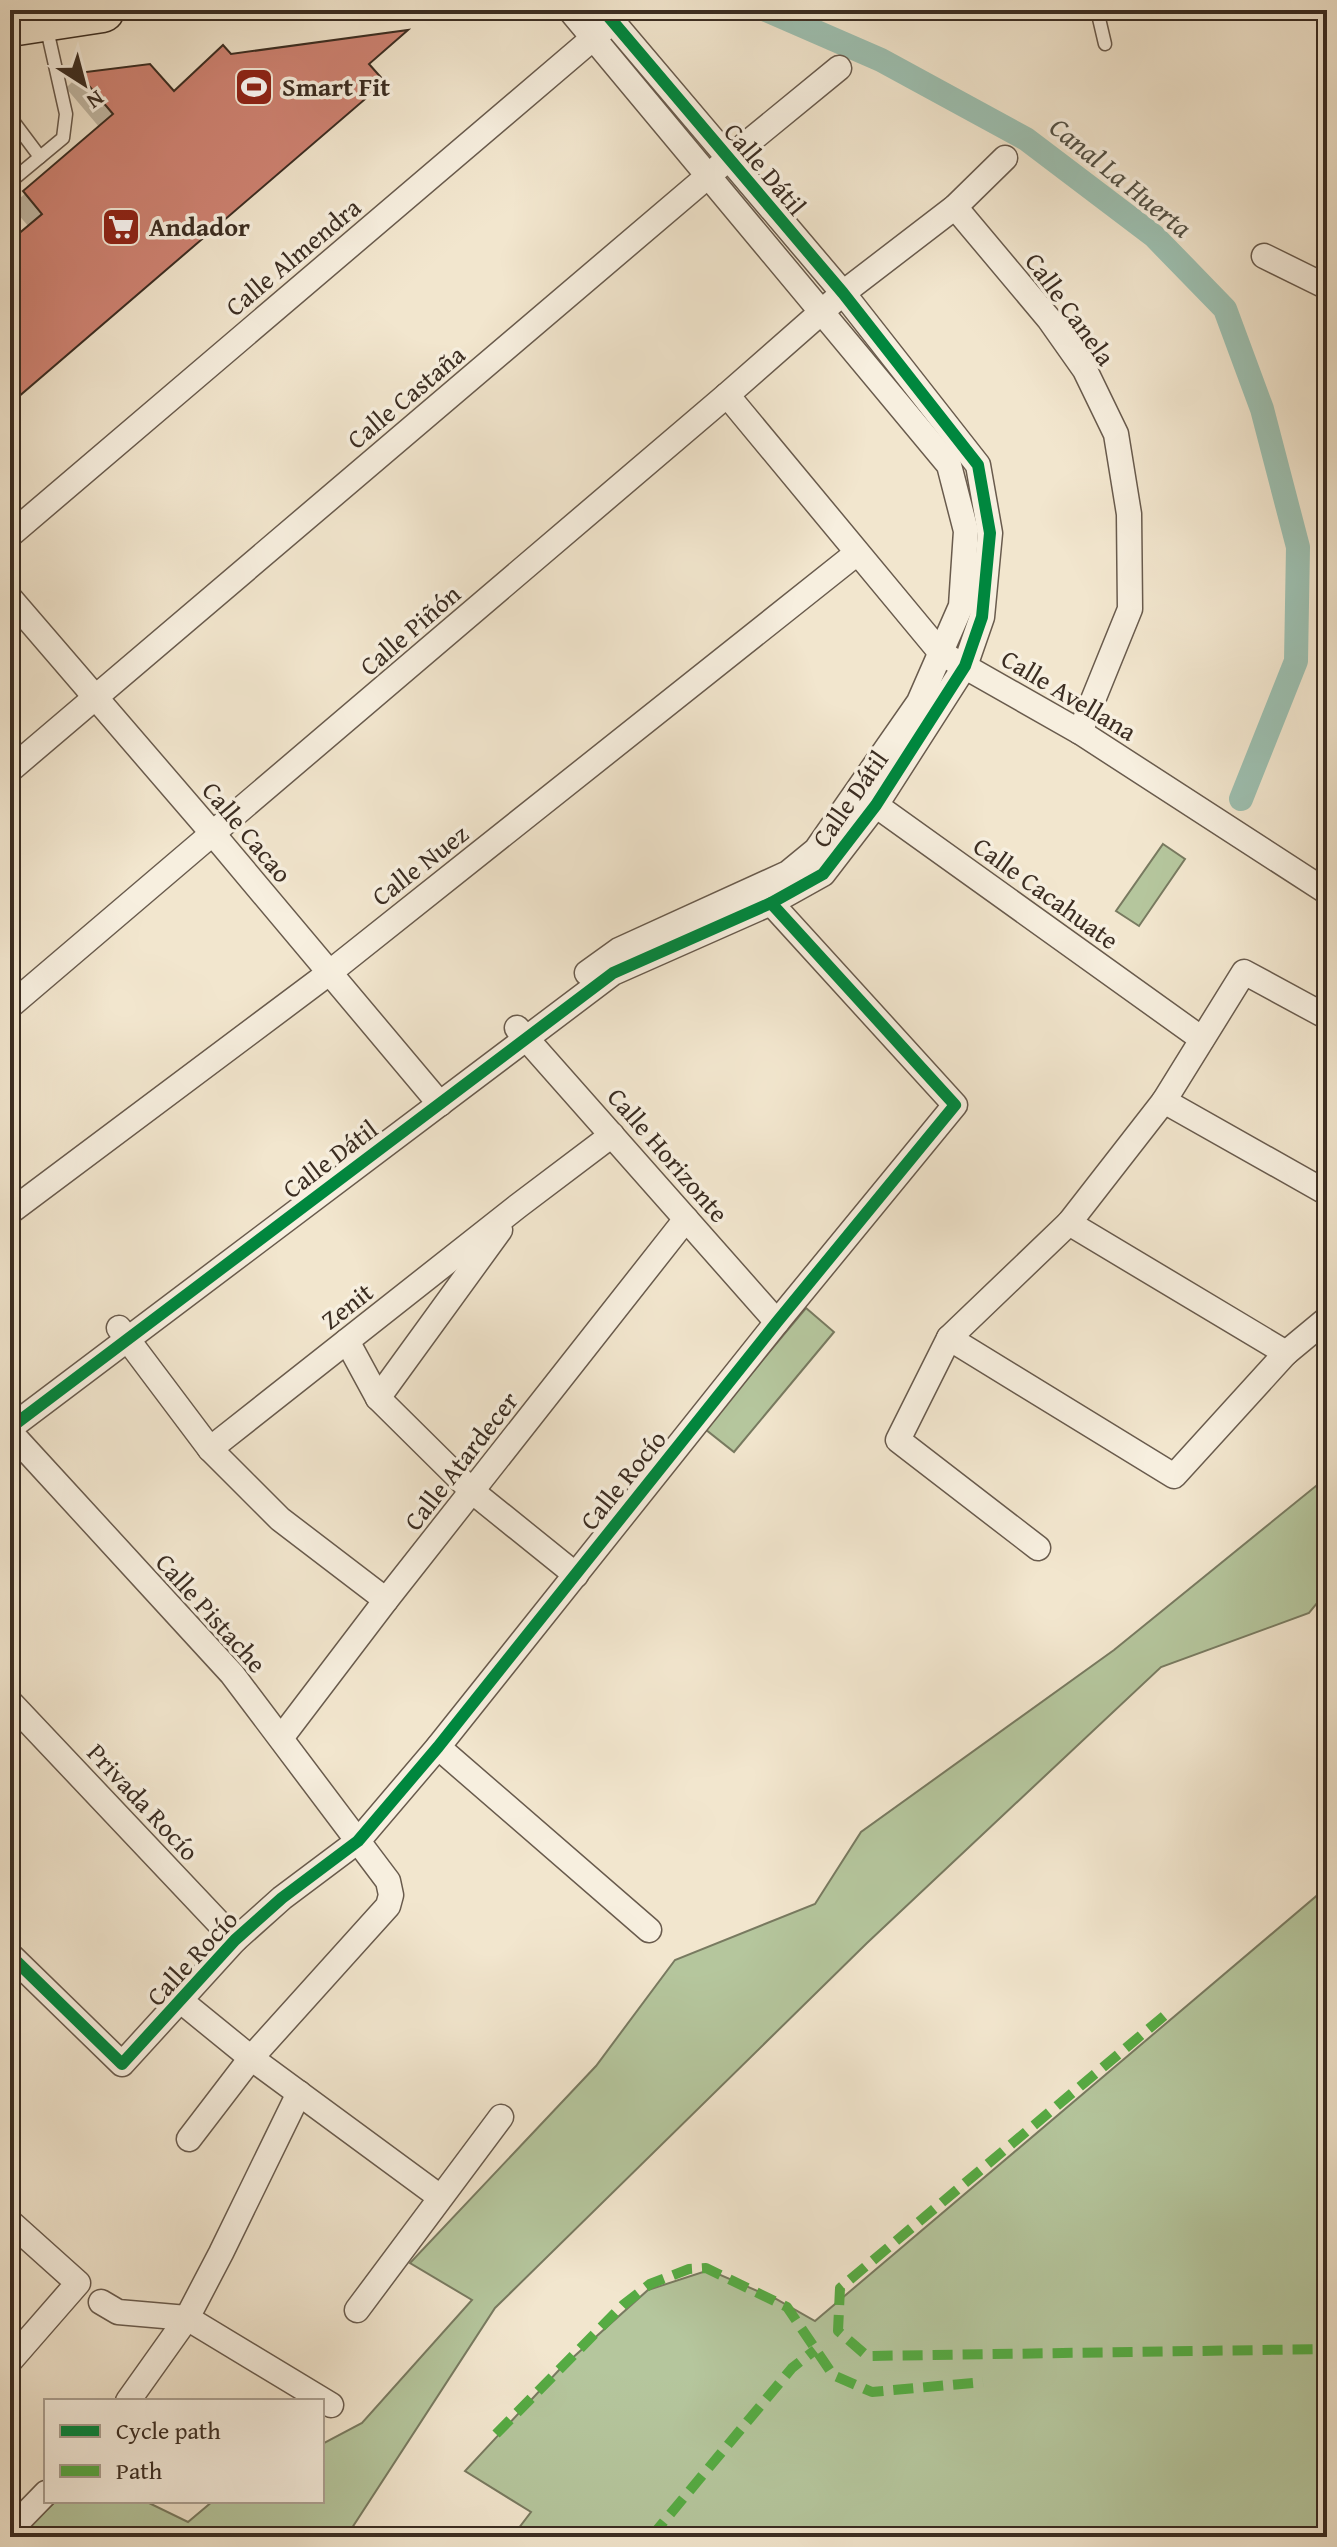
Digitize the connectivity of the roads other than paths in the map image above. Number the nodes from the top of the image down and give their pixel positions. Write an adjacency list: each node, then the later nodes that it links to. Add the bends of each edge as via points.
1 (102, 10): 5 (highway)
2 (570, 10): 6 (street, Calle Dátil)
3 (1097, 10): 7 (lane)
4 (608, 16): 6 (street, Calle Almendra); 12 (street, Calle Dátil)
5 (27, 22): 10 (lane, via 66,114 63,138)
6 (593, 39): 13 (street, Calle Dátil); 21 (street, Calle Almendra)
7 (1105, 44)
8 (839, 68): 12 (street, Calle Castaña)
9 (10, 117): 10 (lane)
10 (40, 157): 14 (lane)
11 (1005, 158): 15 (street)
12 (728, 159): 13 (street, Calle Castaña); 18 (street, Calle Dátil)
13 (708, 176): 19 (street, Calle Dátil); 26 (street, Calle Castaña)
14 (10, 182)
15 (955, 207): 18 (street); 27 (street, Calle Canela, via 1049,319 1085,370 1116,434 1129,514 1130,609)
16 (1264, 256): 17 (street)
17 (1327, 287)
18 (843, 293): 19 (street, Calle Piñón); 25 (street, Calle Dátil, via 978,465 990,533 982,617)
19 (823, 311): 20 (street, Calle Piñón); 24 (street, Calle Dátil, via 949,465 966,531 961,606)
20 (727, 395): 22 (street, Calle Avellana); 30 (street, Calle Piñón)
21 (10, 535)
22 (857, 553): 24 (street, Calle Avellana); 33 (street, Calle Nuez)
23 (10, 598): 26 (street, Calle Cacao)
24 (941, 653): 25 (street, Calle Avellana); 29 (street, Calle Dátil)
25 (965, 666): 27 (street, Calle Avellana); 29 (street, Calle Dátil)
26 (96, 698): 28 (street, Calle Castaña); 30 (street, Calle Cacao)
27 (1080, 732): 31 (street, Calle Avellana)
28 (10, 770)
29 (866, 798): 32 (street, Calle Dátil, via 823,874); 36 (street, Calle Dátil, via 788,873 619,950); 37 (street, Calle Cacahuate)
30 (214, 835): 33 (street, Calle Cacao); 34 (street, Calle Piñón)
31 (1327, 892)
32 (771, 903): 36 (street, Calle Dátil, via 613,973); 47 (street, Calle Rocío, via 955,1105)
33 (329, 973): 38 (street, Calle Cacao); 43 (street, Calle Nuez)
34 (10, 1006)
35 (1327, 1017): 37 (street, via 1244,972)
36 (521, 1032): 38 (street, Calle Dátil); 40 (street, Calle Horizonte)
37 (1202, 1039): 39 (street)
38 (434, 1098): 48 (street, Calle Dátil)
39 (1164, 1101): 41 (street); 45 (street)
40 (612, 1135): 42 (street, Zenit); 44 (street, Calle Horizonte)
41 (1327, 1193)
42 (518, 1206): 50 (street, Zenit); 52 (street, Zenit)
43 (10, 1212)
44 (686, 1219): 47 (street, Calle Horizonte); 56 (street, Calle Atardecer)
45 (1069, 1223): 49 (street); 51 (street)
46 (1327, 1319): 51 (street)
47 (777, 1322): 58 (street, Calle Rocío)
48 (122, 1332): 53 (street, Calle Dátil); 54 (street, Calle Dátil); 55 (street)
49 (949, 1338): 51 (street, via 1174,1476); 57 (street, via 898,1440)
50 (347, 1341): 52 (street); 55 (street, Zenit)
51 (1286, 1353)
52 (378, 1398): 56 (street)
53 (10, 1407)
54 (10, 1430): 61 (street, Calle Pistache, via 232,1674)
55 (210, 1449): 59 (street, via 280,1519)
56 (473, 1492): 58 (street); 59 (street, Calle Atardecer)
57 (1038, 1548)
58 (576, 1575): 62 (street, Calle Rocío)
59 (386, 1600): 61 (street, Calle Atardecer)
60 (10, 1702): 65 (street, Privada Rocío)
61 (281, 1738): 63 (street, Calle Pistache)
62 (438, 1747): 63 (street, Calle Rocío); 64 (street)
63 (358, 1841): 65 (street, Calle Rocío); 68 (street, Calle Pistache, via 388,1881 388,1906)
64 (649, 1930)
65 (235, 1940): 67 (street, Calle Rocío)
66 (10, 1955): 67 (street, Calle Rocío, via 122,2064)
67 (181, 2001): 68 (street)
68 (251, 2058): 69 (street); 71 (street, Calle Pistache)
69 (299, 2093): 72 (street); 76 (street)
70 (501, 2117): 72 (street)
71 (189, 2139)
72 (440, 2197): 75 (street)
73 (10, 2222): 77 (street, via 78,2283)
74 (101, 2302): 76 (street, via 118,2312)
75 (357, 2310)
76 (187, 2318): 78 (street); 79 (street)
77 (10, 2361)
78 (129, 2399)
79 (321, 2399)
80 (324, 2401): 81 (street)
81 (331, 2405)
82 (44, 2495): 83 (street)
83 (10, 2530)

